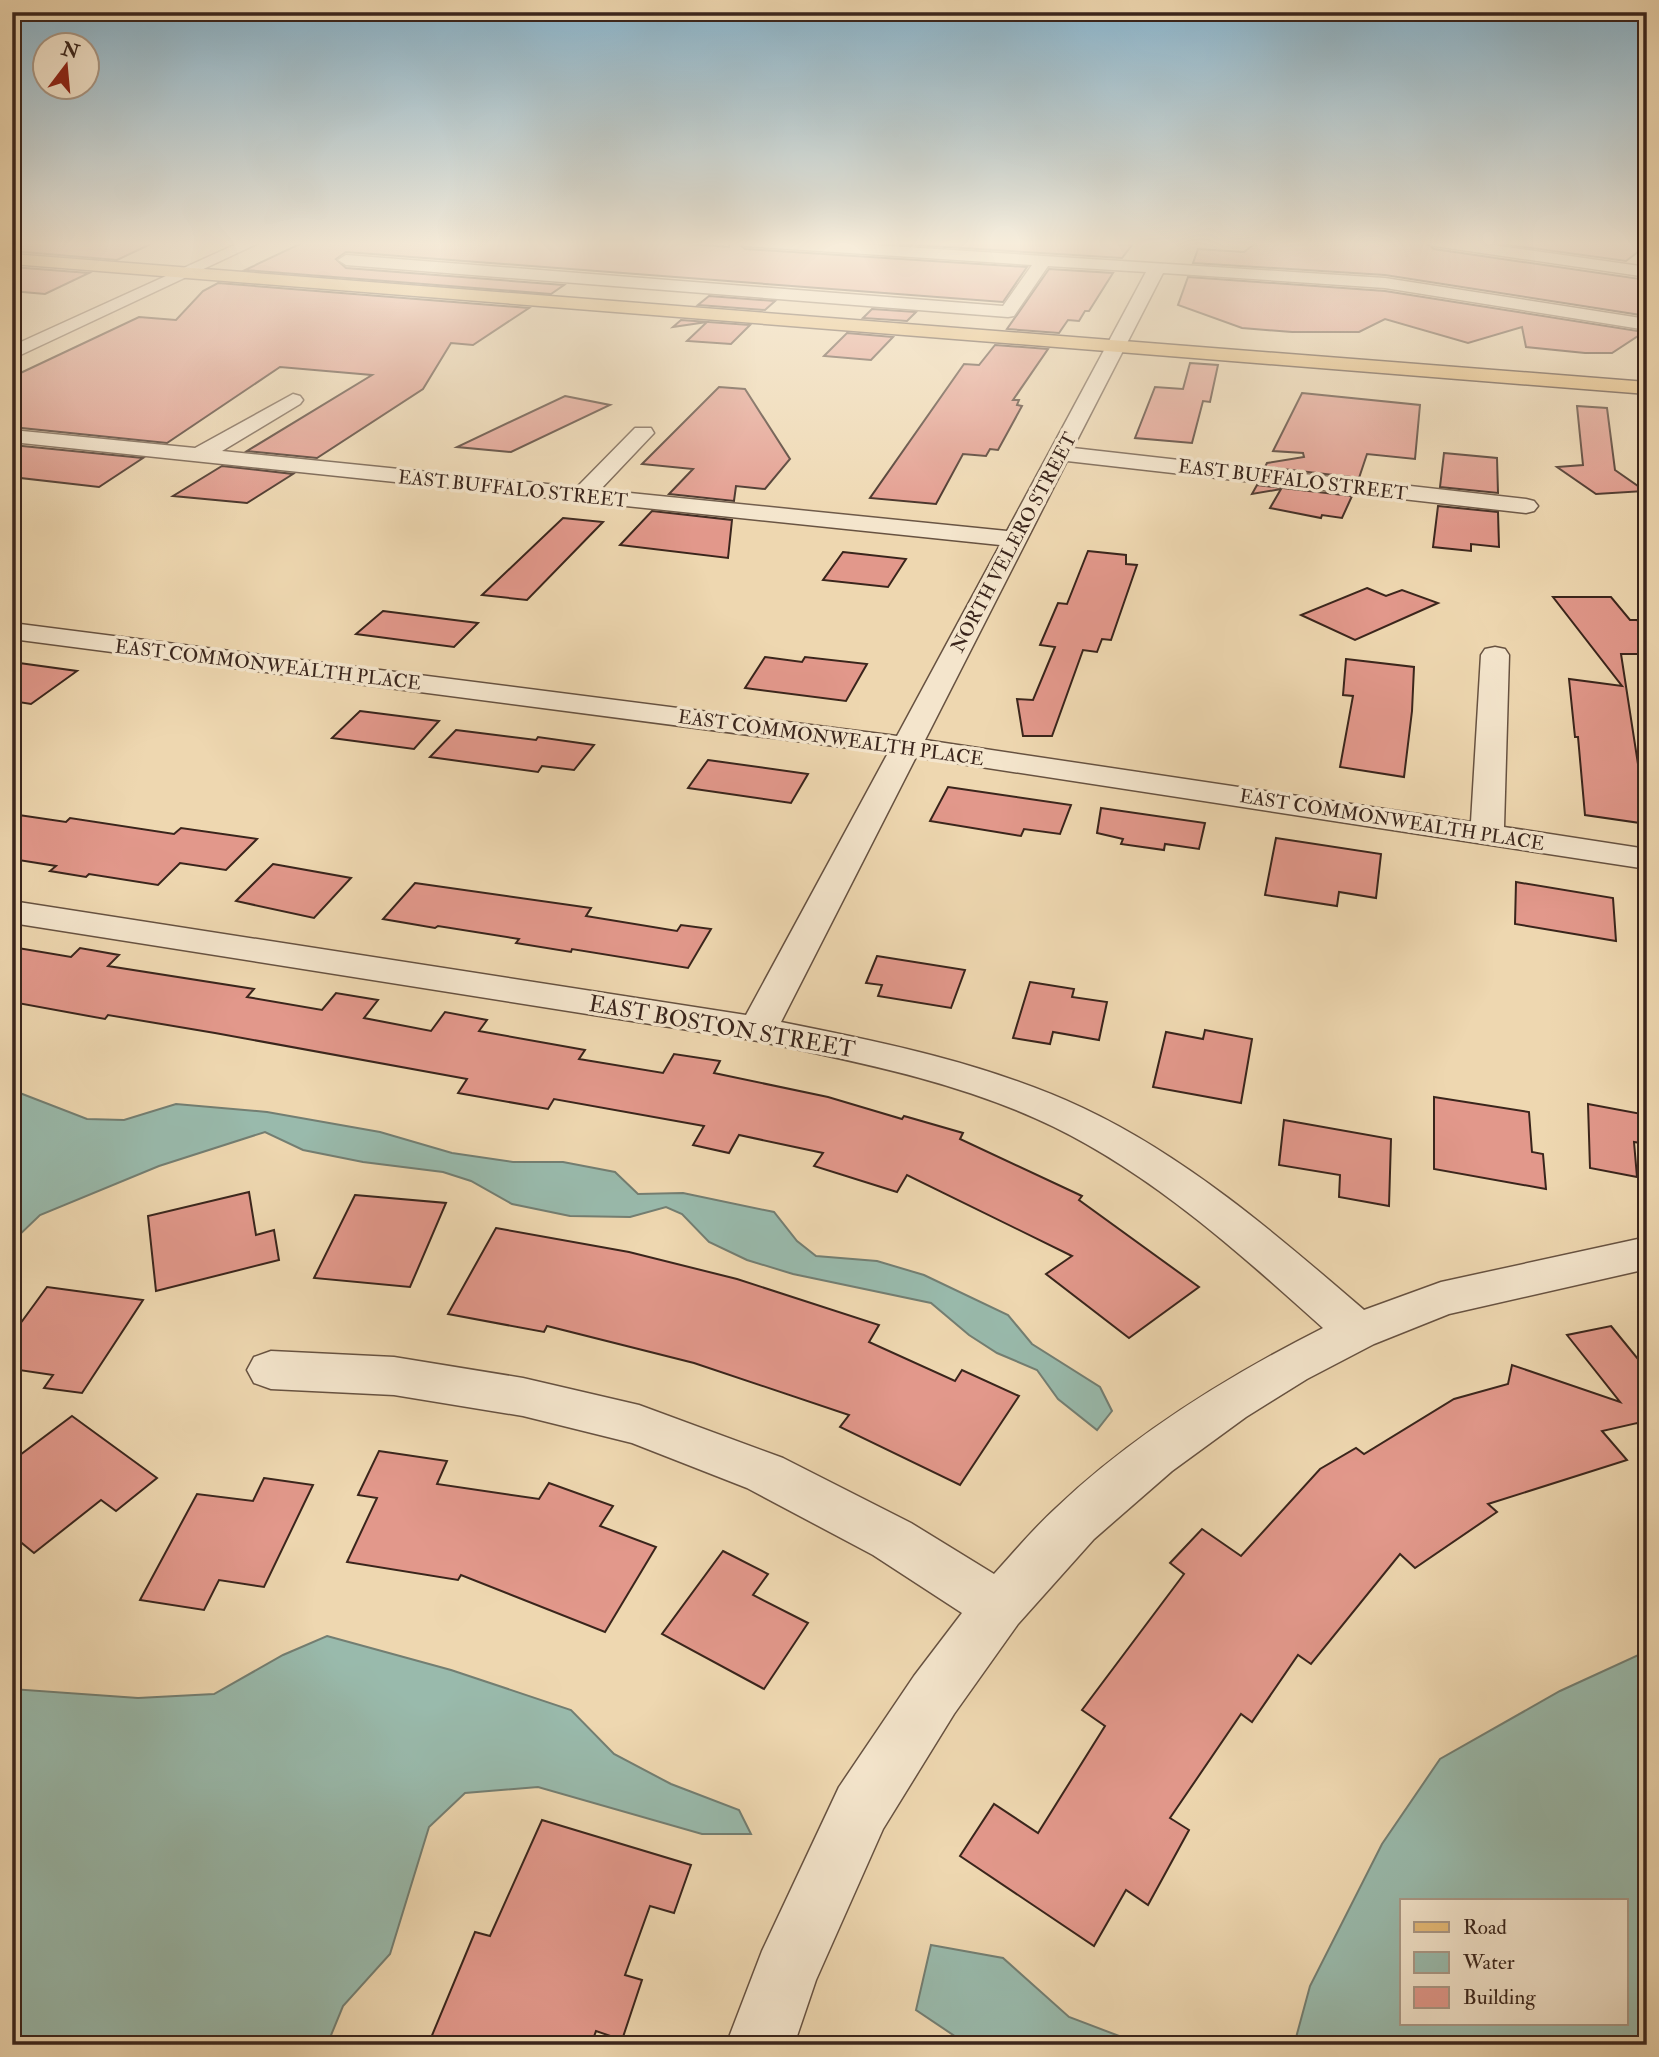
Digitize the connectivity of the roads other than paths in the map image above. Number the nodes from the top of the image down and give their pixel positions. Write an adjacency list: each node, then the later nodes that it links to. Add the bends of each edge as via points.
1 (47, 337): 6 (street)
2 (1079, 337): 5 (main road)
3 (1084, 337): 5 (main road)
4 (1122, 337): 5 (street, NORTH VELERO STREET)
5 (1120, 340): 7 (main road); 8 (main road); 12 (street, NORTH VELERO STREET)
6 (12, 353)
7 (1647, 375)
8 (1647, 388)
9 (293, 400): 13 (street)
10 (643, 433): 14 (street)
11 (12, 436): 13 (street, EAST BUFFALO STREET)
12 (1059, 453): 15 (street, EAST BUFFALO STREET); 16 (street, NORTH VELERO STREET)
13 (198, 456): 14 (street, EAST BUFFALO STREET)
14 (582, 495): 16 (street, EAST BUFFALO STREET)
15 (1526, 506)
16 (1014, 539): 19 (street, NORTH VELERO STREET)
17 (12, 631): 19 (street, EAST COMMONWEALTH PLACE)
18 (1495, 655): 20 (street)
19 (907, 746): 20 (street, EAST COMMONWEALTH PLACE); 23 (street, NORTH VELERO STREET)
20 (1487, 834): 21 (street, EAST COMMONWEALTH PLACE)
21 (1647, 859)
22 (12, 912): 23 (street, EAST BOSTON STREET)
23 (758, 1029): 25 (street, EAST BOSTON STREET, via 863,1051 967,1080 1065,1116 1143,1160 1254,1240)
24 (1647, 1253): 25 (street, via 1441,1299)
25 (1357, 1331): 27 (street, via 1229,1403 1154,1457 1075,1523)
26 (271, 1370): 27 (street, via 394,1376 523,1397 639,1425 765,1473 892,1539)
27 (999, 1607): 28 (street, via 934,1695 861,1808 785,1974)
28 (760, 2045)

